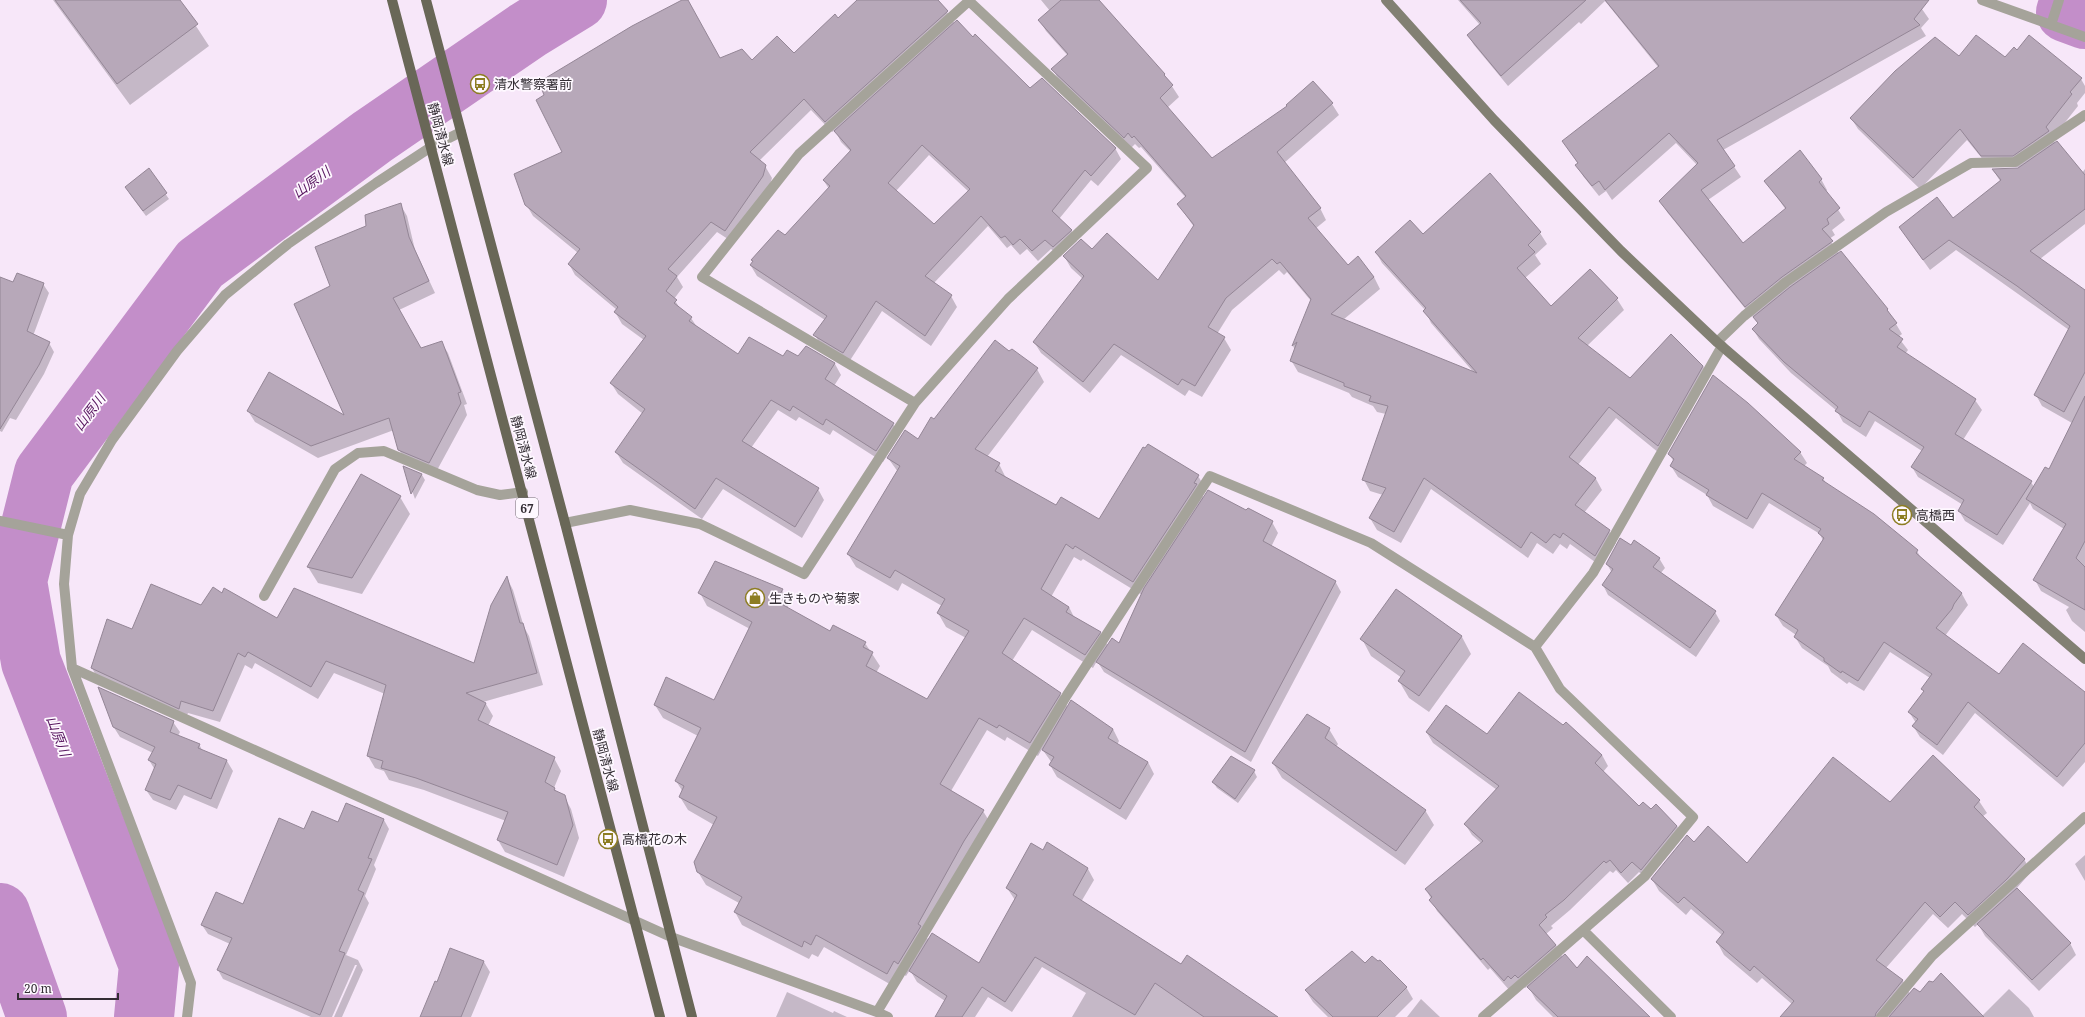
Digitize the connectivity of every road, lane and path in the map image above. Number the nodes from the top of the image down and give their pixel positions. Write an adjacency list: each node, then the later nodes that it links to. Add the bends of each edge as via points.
1 (392, 0): 11 (main road, 静岡清水線 / 67)
2 (426, 0): 10 (main road, 静岡清水線 / 67)
3 (969, 0): 13 (street, via 1147,168 1008,299); 13 (street, via 798,154 702,277)
4 (1386, 0): 12 (street, via 1494,120 1605,234)
5 (1982, 0): 7 (street)
6 (2059, 0): 7 (street)
7 (2051, 25): 8 (street)
8 (2085, 38)
9 (2085, 116): 12 (street, via 2015,162 1971,163 1886,212 1786,282 1744,316)
10 (461, 132): 11 (street); 16 (main road, 静岡清水線 / 67)
11 (431, 147): 14 (main road, 静岡清水線 / 67); 17 (street, via 288,244 225,295 177,351 112,440 80,494)
12 (1720, 344): 19 (street, via 1593,573); 20 (street)
13 (915, 403): 16 (street, via 804,574 700,524 630,510)
14 (523, 492): 18 (street, via 500,495 477,490 384,451 358,453 336,469); 23 (main road, 静岡清水線 / 67)
15 (0, 521): 17 (street)
16 (564, 523): 25 (main road, 静岡清水線 / 67)
17 (68, 534): 21 (street, via 64,584)
18 (264, 596)
19 (1536, 647): 24 (street, via 1560,689 1693,817 1644,878); 26 (street, via 1371,543 1210,476 1067,695)
20 (2085, 659)
21 (72, 668): 23 (street); 27 (street, via 191,984)
22 (2085, 817): 33 (street, via 1932,956)
23 (635, 920): 25 (street); 28 (main road, 静岡清水線 / 67)
24 (1582, 930): 31 (street); 32 (street)
25 (671, 936): 26 (street); 29 (main road, 静岡清水線 / 67)
26 (877, 1012): 30 (street)
27 (187, 1017)
28 (660, 1017)
29 (692, 1017)
30 (888, 1017)
31 (1483, 1017)
32 (1671, 1017)
33 (1881, 1017)

